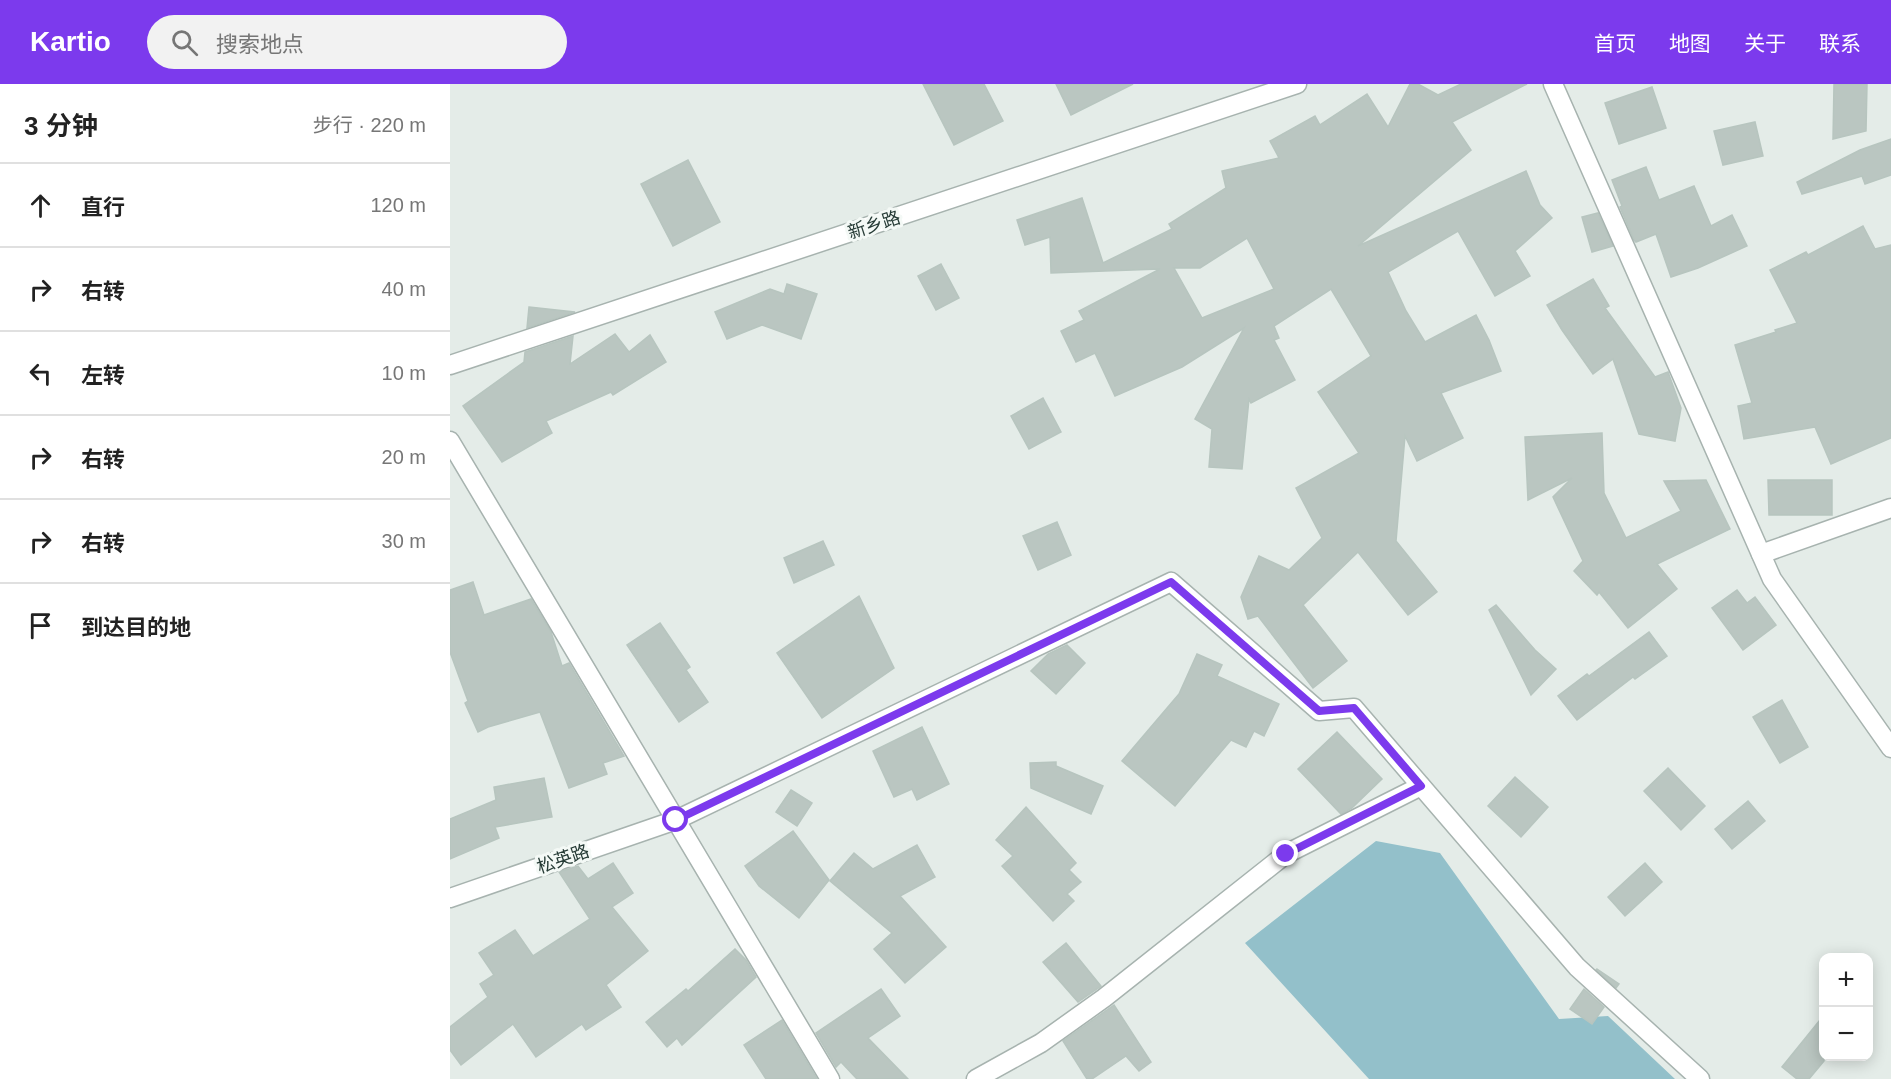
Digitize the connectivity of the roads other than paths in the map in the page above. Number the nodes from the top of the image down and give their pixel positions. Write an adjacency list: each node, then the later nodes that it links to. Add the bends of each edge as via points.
1 (1297, 84): 3 (street, 新乡路)
2 (1553, 84): 6 (street)
3 (450, 365)
4 (450, 441): 9 (street)
5 (1891, 508): 6 (street)
6 (1761, 554): 7 (street, via 1772,579)
7 (1891, 748)
8 (1421, 786): 9 (street, 松英路, via 1354,708 1319,711 1171,582); 12 (street, via 1286,854 1104,998 1041,1043); 13 (street, via 1577,967)
9 (676, 820): 10 (street, 松英路); 11 (street)
10 (450, 898)
11 (830, 1079)
12 (976, 1079)
13 (1700, 1079)

